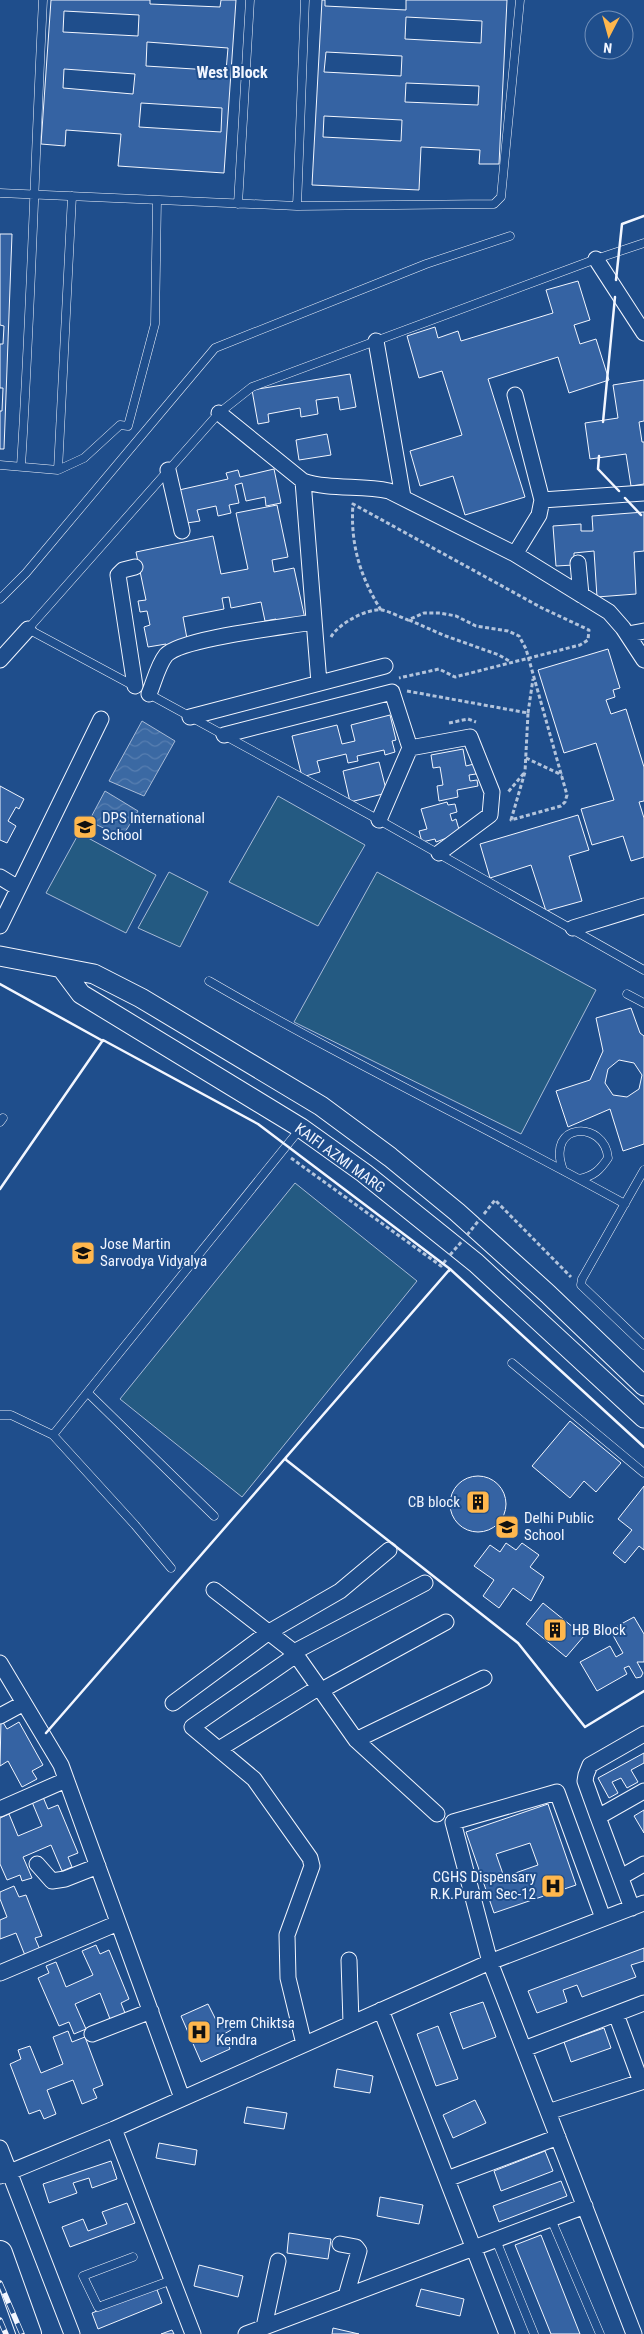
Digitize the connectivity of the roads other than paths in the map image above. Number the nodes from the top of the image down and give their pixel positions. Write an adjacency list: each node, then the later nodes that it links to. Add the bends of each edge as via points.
1 (43, 0): 6 (lane)
2 (250, 0): 9 (lane)
3 (305, 0): 10 (lane)
4 (520, 0): 10 (lane, via 501,197 498,201 488,205)
5 (0, 193): 6 (lane)
6 (33, 195): 7 (lane); 19 (lane, via 32,282)
7 (72, 196): 8 (lane); 20 (lane)
8 (157, 200): 9 (lane); 20 (lane, via 155,324 128,426 120,425 84,458)
9 (238, 204): 10 (lane)
10 (297, 206)
11 (510, 236): 31 (lane, via 426,264 215,348 26,573)
12 (644, 243): 13 (lane)
13 (596, 258): 14 (street); 15 (lane)
14 (644, 333)
15 (376, 341): 17 (lane, via 252,386); 24 (street)
16 (515, 395): 25 (street)
17 (218, 413): 21 (lane); 22 (street)
18 (0, 465): 19 (lane)
19 (21, 466): 20 (lane)
20 (58, 470)
21 (168, 470): 26 (street); 33 (lane)
22 (303, 481): 24 (street, via 319,485 370,487); 32 (street)
23 (644, 493): 25 (street)
24 (403, 496): 27 (street)
25 (542, 500): 27 (street, via 539,515)
26 (182, 531)
27 (515, 554): 30 (street)
28 (578, 563): 30 (street)
29 (135, 567): 41 (street, via 122,570 118,575)
30 (581, 595): 35 (street, via 609,612)
31 (0, 599)
32 (313, 622): 40 (street); 42 (street, via 215,638 174,649 162,661)
33 (28, 629): 36 (street); 41 (lane)
34 (644, 631): 35 (street)
35 (628, 634): 37 (street)
36 (0, 660)
37 (644, 660)
38 (385, 666): 39 (street)
39 (342, 677): 40 (street); 43 (street)
40 (319, 683): 44 (street)
41 (135, 686): 42 (lane)
42 (149, 694): 44 (lane)
43 (351, 702): 46 (street); 47 (street, via 392,692)
44 (190, 717): 46 (lane)
45 (101, 718): 51 (street)
46 (224, 735): 48 (lane)
47 (410, 748): 48 (street); 49 (street, via 470,737 492,792 490,815)
48 (380, 820): 49 (lane)
49 (439, 854): 54 (lane)
50 (0, 878): 51 (street)
51 (18, 888): 53 (street)
52 (644, 906): 54 (street)
53 (0, 926)
54 (572, 928): 57 (lane)
55 (0, 956): 56 (street)
56 (63, 970): 61 (street, KAIFI AZMI MARG, via 81,994); 68 (street, via 94,974 112,983 321,1106 457,1212)
57 (644, 970)
58 (209, 981): 62 (lane, via 286,1026)
59 (628, 994): 60 (lane)
60 (644, 1003)
61 (300, 1128): 69 (lane); 71 (street, KAIFI AZMI MARG, via 364,1173 476,1263)
62 (563, 1170): 64 (lane); 64 (lane, via 558,1157 559,1146 565,1136 576,1131 590,1133 605,1144 608,1158 600,1170)
63 (644, 1170): 65 (lane)
64 (579, 1179): 65 (lane)
65 (625, 1204): 66 (lane, via 582,1279 582,1288)
66 (644, 1345)
67 (512, 1363): 73 (lane)
68 (644, 1386)
69 (88, 1394): 72 (lane); 74 (lane)
70 (0, 1415): 72 (lane, via 11,1415)
71 (644, 1418)
72 (53, 1435): 76 (lane)
73 (644, 1473)
74 (214, 1516)
75 (389, 1550): 80 (street, via 340,1591)
76 (171, 1568)
77 (425, 1582): 81 (street)
78 (214, 1590): 80 (street)
79 (446, 1622): 84 (street)
80 (269, 1632): 81 (street); 86 (street)
81 (295, 1653): 84 (street); 90 (street, via 192,1727)
82 (0, 1663): 85 (street)
83 (484, 1678): 89 (street)
84 (319, 1690): 89 (street); 90 (street)
85 (24, 1703): 87 (street); 91 (street, via 61,1765)
86 (173, 1703)
87 (0, 1716)
88 (644, 1734): 95 (street, via 594,1762 588,1769 586,1781)
89 (356, 1740): 94 (street)
90 (219, 1749): 112 (street, via 254,1779 310,1858 312,1866 286,1935 288,1978)
91 (66, 1780): 93 (street); 98 (street)
92 (644, 1791): 95 (street)
93 (0, 1809)
94 (437, 1814)
95 (598, 1817): 99 (street)
96 (36, 1864): 98 (street, via 52,1881)
97 (644, 1864): 99 (street)
98 (98, 1866): 102 (street)
99 (620, 1877): 100 (street)
100 (638, 1905): 101 (street)
101 (603, 1918): 104 (street); 104 (street, via 556,1792 453,1822)
102 (118, 1923): 105 (street); 108 (street)
103 (349, 1960): 110 (street)
104 (490, 1962): 107 (street); 113 (street)
105 (0, 1973)
106 (644, 2003): 109 (street)
107 (381, 2010): 110 (street); 121 (street)
108 (151, 2012): 111 (street); 115 (street)
109 (616, 2014): 113 (street); 114 (street)
110 (351, 2023): 112 (street)
111 (92, 2034)
112 (304, 2044): 115 (street)
113 (524, 2049): 116 (street)
114 (643, 2082): 116 (street)
115 (182, 2098): 117 (street)
116 (548, 2112): 118 (street)
117 (114, 2129): 120 (street); 130 (street)
118 (558, 2137): 121 (street); 122 (street)
119 (0, 2148): 120 (street)
120 (5, 2174): 134 (street)
121 (447, 2179): 126 (street)
122 (585, 2206): 123 (street); 140 (street)
123 (551, 2219): 124 (street); 139 (lane)
124 (496, 2240): 126 (street); 138 (lane)
125 (340, 2244): 131 (street, via 356,2247 359,2251)
126 (474, 2248): 131 (street); 137 (street)
127 (0, 2253): 133 (main road)
128 (133, 2256): 130 (lane, via 83,2276 98,2308)
129 (278, 2262): 132 (street)
130 (172, 2280): 135 (street)
131 (346, 2296): 132 (street)
132 (264, 2327): 136 (street)
133 (29, 2334)
134 (72, 2334)
135 (193, 2334)
136 (246, 2334)
137 (507, 2334)
138 (534, 2334)
139 (600, 2334)
140 (634, 2334)

